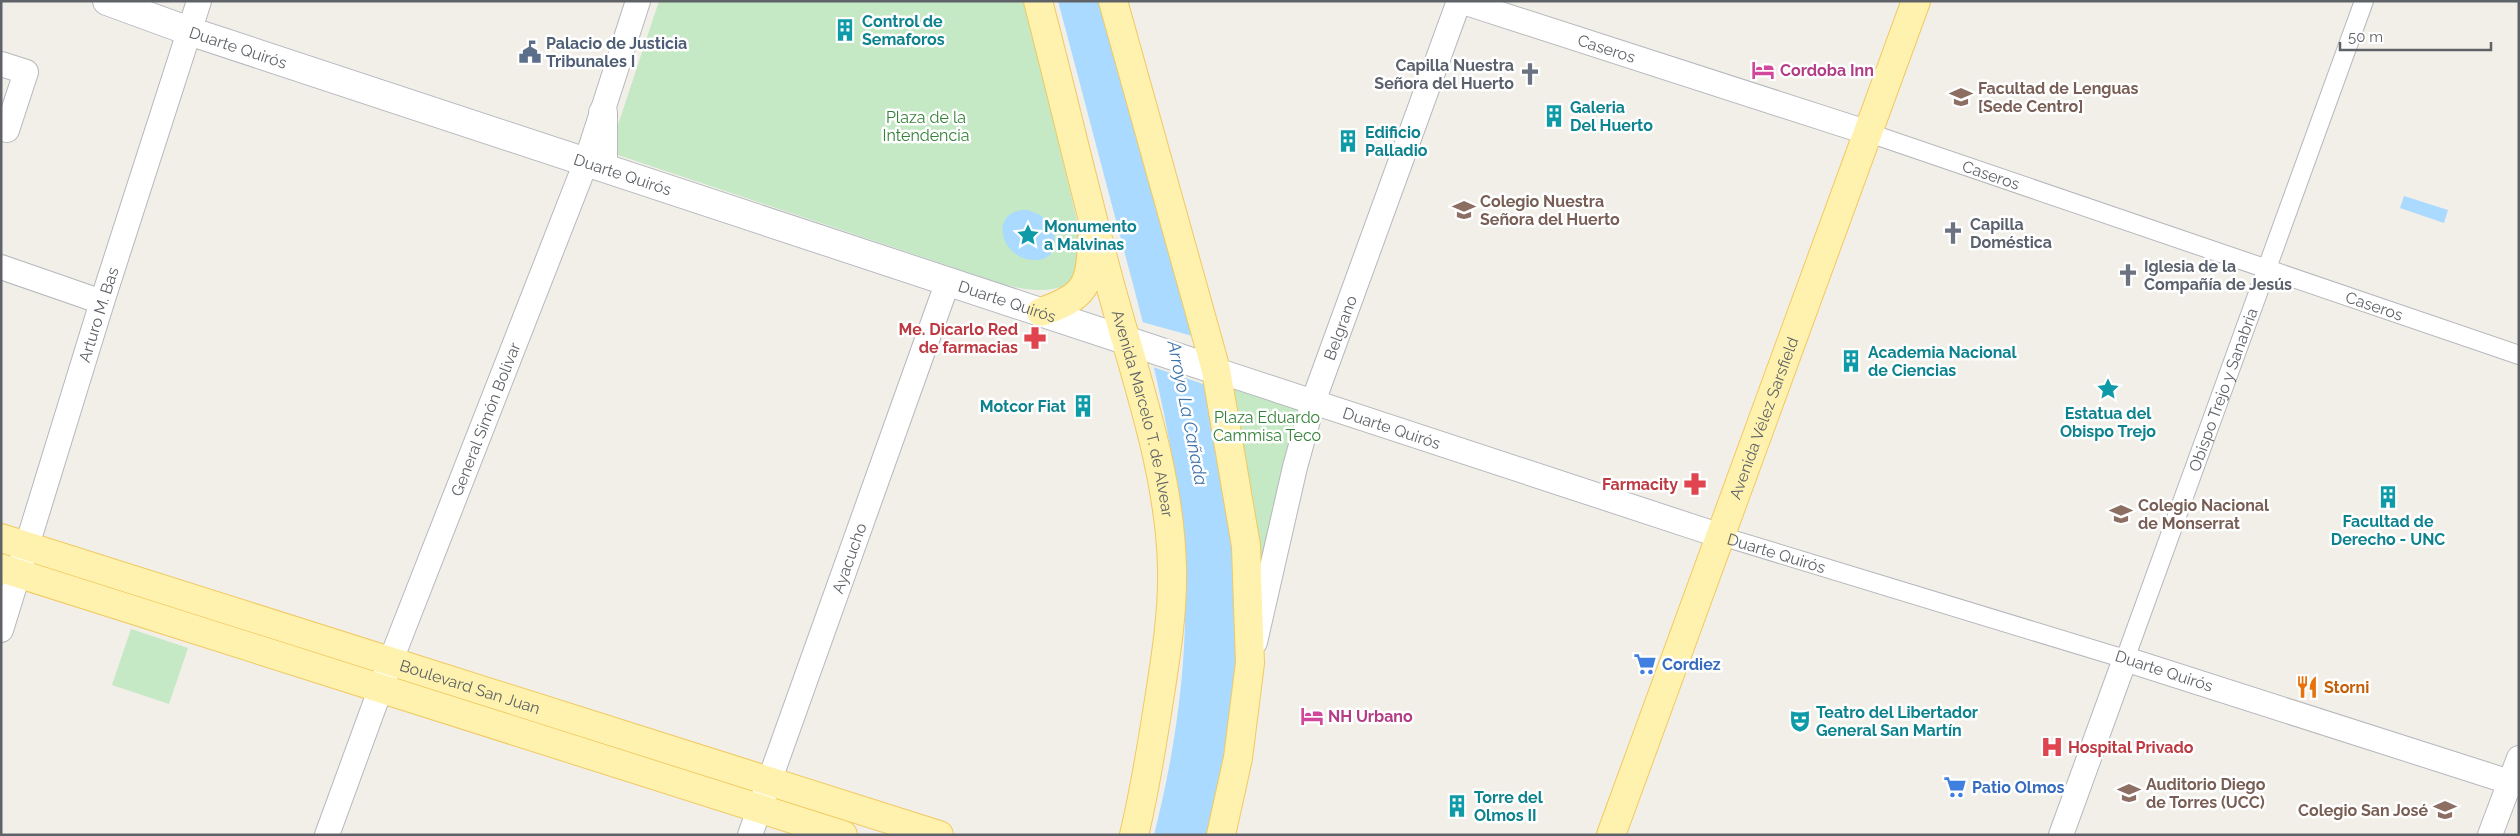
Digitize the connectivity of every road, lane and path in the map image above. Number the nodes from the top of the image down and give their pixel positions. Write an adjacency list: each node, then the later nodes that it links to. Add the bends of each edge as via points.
1 (107, 1): 9 (main road, Duarte Quirós)
2 (199, 1): 9 (street, Arturo M. Bas)
3 (638, 1): 11 (street)
4 (1038, 1): 15 (main road, Avenida Marcelo T. de Alvear)
5 (1113, 1): 23 (main road)
6 (1460, 1): 13 (street, Caseros); 24 (street, Belgrano)
7 (1916, 1): 13 (main road, Avenida Vélez Sarsfield)
8 (2364, 1): 17 (street, Obispo Trejo y Sanabria)
9 (189, 31): 14 (main road, Duarte Quirós); 19 (street, Arturo M. Bas)
10 (1, 64): 12 (street, via 26,72)
11 (604, 113): 14 (main road)
12 (7, 130)
13 (1868, 133): 17 (street, Caseros); 25 (main road, Avenida Vélez Sarsfield)
14 (595, 165): 18 (main road, Duarte Quirós); 31 (street, General Simón Bolivar)
15 (1092, 220): 20 (main road, via 1092,256 1087,280 1078,295 1067,303); 21 (main road, Avenida Marcelo T. de Alvear)
16 (1, 267): 19 (street)
17 (2267, 269): 22 (street, Caseros); 30 (street, Obispo Trejo y Sanabria)
18 (948, 282): 20 (main road, Duarte Quirós); 35 (street, Ayacucho)
19 (102, 302): 27 (street, Arturo M. Bas)
20 (1041, 312): 21 (main road, Duarte Quirós)
21 (1125, 339): 23 (main road, Duarte Quirós); 42 (main road, Avenida Marcelo T. de Alvear, via 1158,464 1172,568 1165,663)
22 (2519, 355)
23 (1216, 370): 24 (street, Duarte Quirós); 32 (main road, via 1246,546)
24 (1313, 402): 25 (street, Duarte Quirós); 32 (street, Belgrano)
25 (1721, 536): 30 (street, Duarte Quirós); 44 (main road, Avenida Vélez Sarsfield)
26 (1, 538): 27 (main road, Boulevard San Juan)
27 (28, 547): 28 (street, Arturo M. Bas); 31 (main road, Boulevard San Juan)
28 (10, 570): 29 (street, Arturo M. Bas); 33 (main road, Boulevard San Juan)
29 (1, 630)
30 (2126, 659): 36 (street, Duarte Quirós); 45 (street, Obispo Trejo y Sanabria)
31 (391, 660): 33 (street, General Simón Bolivar); 35 (main road, Boulevard San Juan)
32 (1250, 663): 43 (main road, via 1238,758)
33 (381, 687): 37 (main road, Boulevard San Juan); 38 (street, General Simón Bolivar)
34 (2519, 758): 36 (street)
35 (770, 783): 37 (street, Ayacucho); 41 (main road, Boulevard San Juan)
36 (2514, 784): 46 (street)
37 (760, 809): 39 (street, Ayacucho); 40 (main road, Boulevard San Juan)
38 (326, 835)
39 (750, 835)
40 (843, 835)
41 (939, 835)
42 (1134, 835)
43 (1221, 835)
44 (1611, 835)
45 (2061, 835)
46 (2490, 835)

